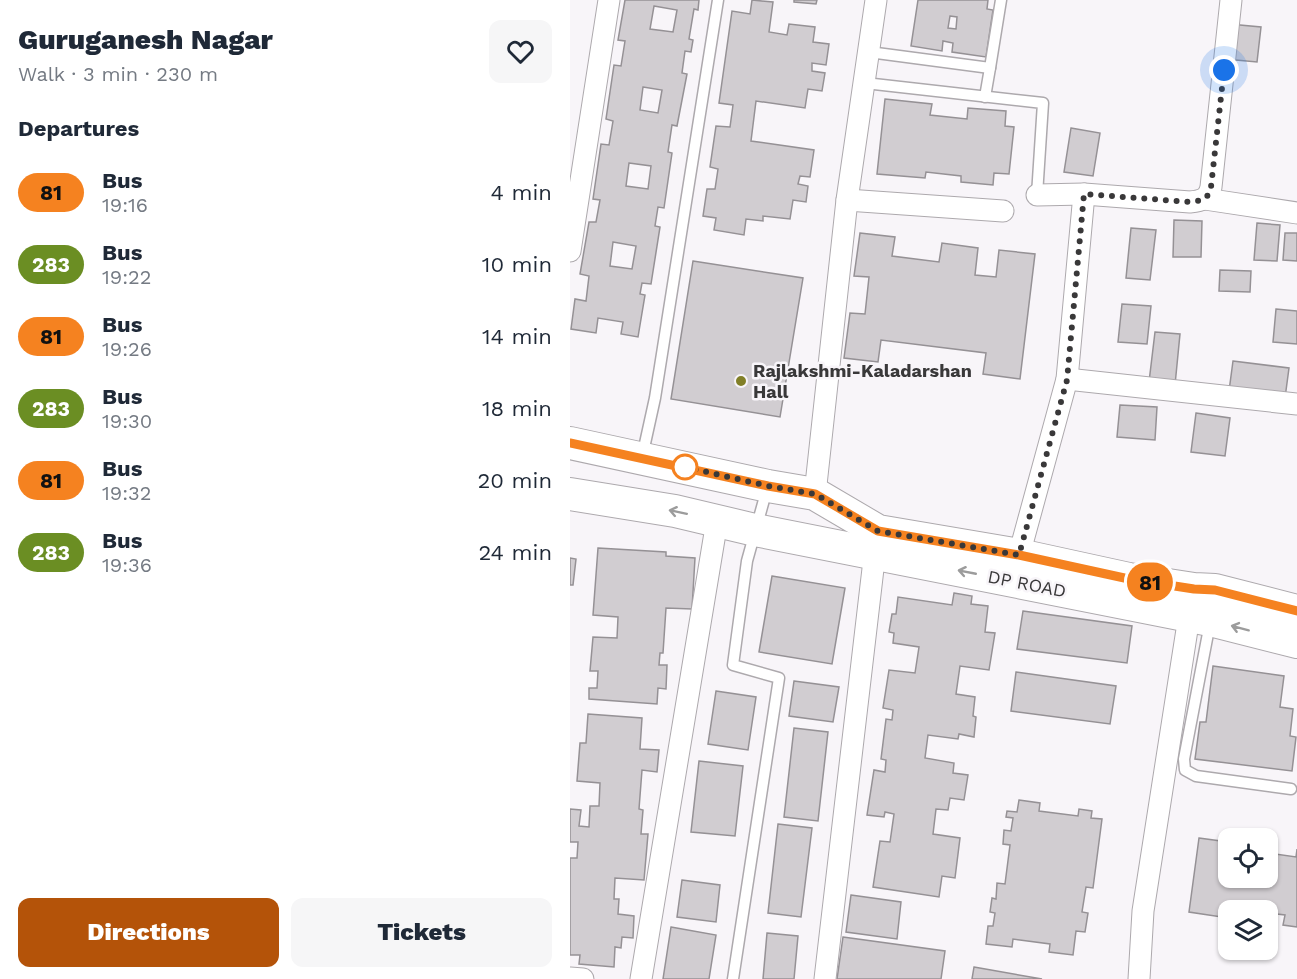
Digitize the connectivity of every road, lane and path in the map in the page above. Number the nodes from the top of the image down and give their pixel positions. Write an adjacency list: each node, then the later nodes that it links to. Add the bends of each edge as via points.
1 (609, 0): 16 (street)
2 (718, 0): 20 (lane, via 655,398)
3 (876, 0): 6 (street)
4 (1001, 0): 7 (lane)
5 (1231, 0): 12 (street, via 1211,187)
6 (869, 52): 7 (lane); 8 (street)
7 (990, 68): 9 (lane)
8 (865, 83): 9 (lane); 13 (street)
9 (986, 97): 11 (lane, via 1043,103)
10 (1084, 194): 11 (street); 12 (street, via 1190,202); 17 (street)
11 (1037, 195)
12 (1205, 199): 15 (street)
13 (847, 200): 14 (street); 23 (street)
14 (1003, 211)
15 (1297, 213)
16 (570, 251)
17 (1067, 380): 18 (street); 27 (street)
18 (1297, 404)
19 (570, 443): 20 (main road, DP ROAD)
20 (642, 457): 21 (main road, DP ROAD)
21 (768, 486): 23 (main road, DP ROAD); 25 (lane)
22 (570, 494): 24 (main road, DP ROAD, one-way to 22)
23 (815, 494): 26 (main road, DP ROAD)
24 (717, 521): 25 (main road, DP ROAD); 34 (street)
25 (756, 530): 26 (main road, DP ROAD); 35 (lane, via 747,561 733,666 779,678)
26 (876, 542): 27 (main road, DP ROAD); 28 (main road, DP ROAD, one-way to 26); 36 (street)
27 (1019, 555): 28 (main road, DP ROAD, via 1129,579)
28 (1206, 604): 29 (main road, DP ROAD); 30 (main road, DP ROAD, one-way to 28); 31 (lane, via 1185,770 1196,776); 37 (street, via 1143,911)
29 (1297, 611)
30 (1297, 642)
31 (1291, 789)
32 (570, 978): 33 (street)
33 (583, 979)
34 (640, 979)
35 (733, 979)
36 (825, 979)
37 (1139, 979)

